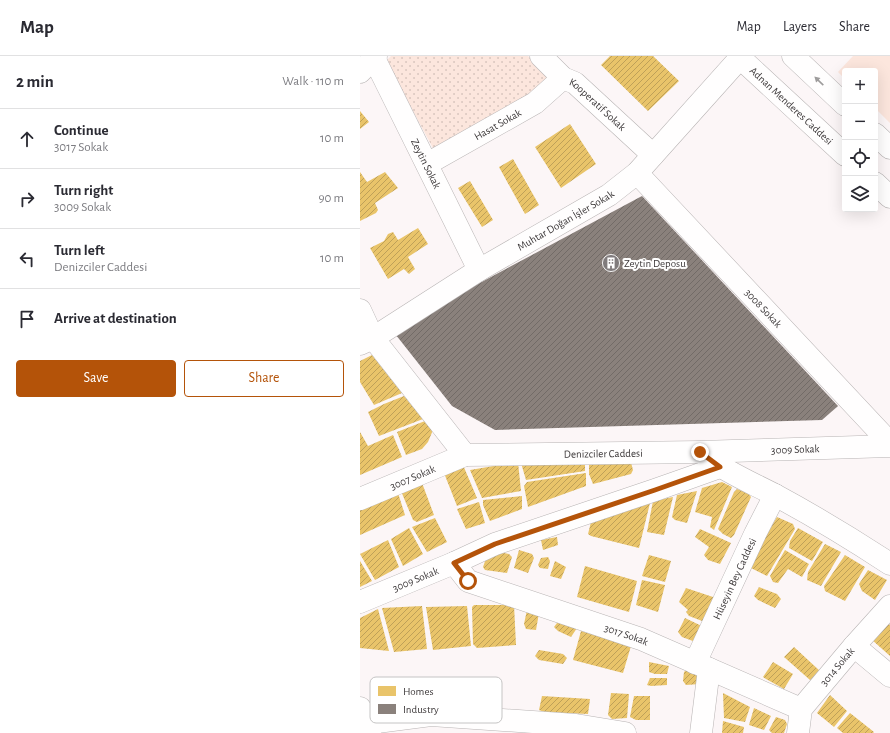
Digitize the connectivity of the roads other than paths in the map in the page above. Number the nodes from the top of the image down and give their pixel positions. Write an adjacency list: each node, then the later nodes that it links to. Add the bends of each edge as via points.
1 (541, 56): 5 (street, Kooperatif Sokak)
2 (793, 56): 6 (street, one-way to 2)
3 (739, 57): 9 (street, Adnan Menderes Caddesi); 10 (street, Muhtar Doğan İşler Sokak)
4 (370, 60): 11 (street, Zeytin Sokak)
5 (563, 78): 10 (street, Kooperatif Sokak, via 575,83); 11 (street, Hasat Sokak, via 535,103)
6 (844, 104)
7 (878, 137): 8 (street)
8 (890, 148)
9 (842, 152)
10 (654, 155): 12 (street, Muhtar Doğan İşler Sokak)
11 (427, 164): 15 (street, Zeytin Sokak)
12 (636, 173): 15 (street, Muhtar Doğan İşler Sokak, via 609,195); 18 (street, 3008 Sokak)
13 (878, 186): 14 (street)
14 (890, 197)
15 (479, 270): 17 (street, Muhtar Doğan İşler Sokak)
16 (360, 310): 17 (street)
17 (366, 341): 21 (street)
18 (890, 443)
19 (890, 446): 20 (street, 3009 Sokak)
20 (700, 452): 21 (street, Denizciler Caddesi); 22 (street)
21 (465, 455): 24 (street, 3007 Sokak)
22 (720, 467): 23 (street); 25 (street, 3009 Sokak, via 495,544)
23 (775, 495): 26 (street); 30 (street, Hüseyin Bey Caddesi, via 755,534)
24 (360, 499)
25 (454, 563): 27 (street, 3009 Sokak); 30 (street, 3017 Sokak, via 468,581 641,639)
26 (890, 564)
27 (360, 602)
28 (890, 606): 29 (street, 3014 Sokak)
29 (854, 646): 31 (street); 32 (street, 3014 Sokak)
30 (702, 666): 32 (street, 3017 Sokak); 35 (street, Hüseyin Bey Caddesi)
31 (890, 676)
32 (801, 709): 36 (street)
33 (502, 720): 34 (street, via 576,725)
34 (625, 733)
35 (701, 733)
36 (798, 733)

